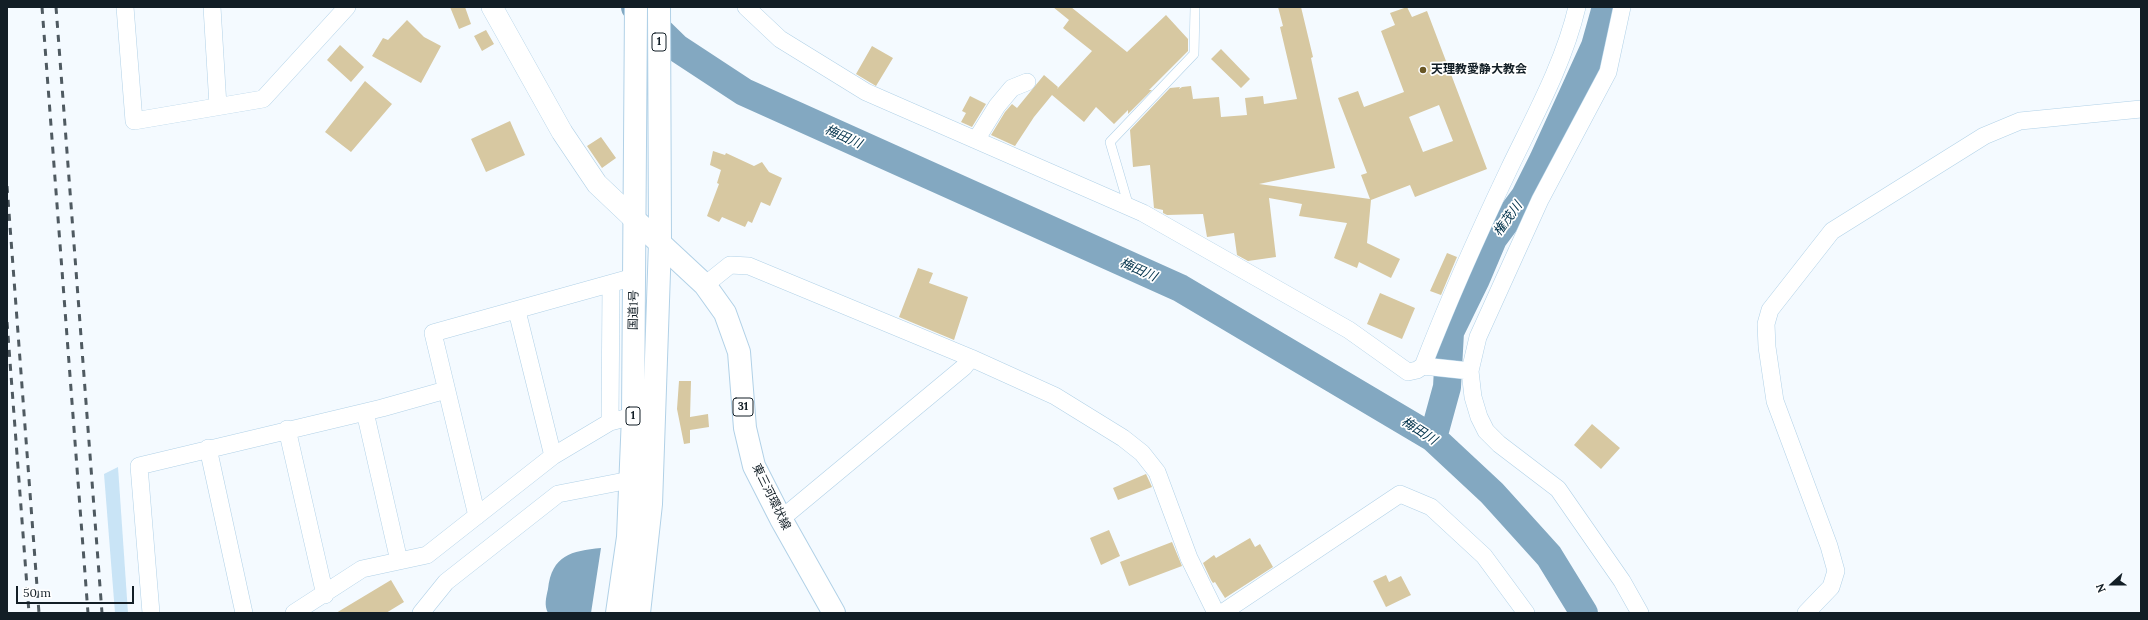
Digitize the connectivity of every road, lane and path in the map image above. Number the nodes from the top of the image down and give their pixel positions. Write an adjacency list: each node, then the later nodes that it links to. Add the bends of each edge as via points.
1 (125, 7): 12 (street, via 134,120)
2 (212, 7): 12 (street)
3 (347, 7): 12 (street, via 263,99)
4 (492, 7): 16 (street, via 562,132 597,184)
5 (636, 7): 16 (main road, 国道1号 / 1)
6 (659, 7): 17 (main road, 国道1号 / 1)
7 (746, 7): 14 (street, via 780,39 866,92)
8 (1194, 7): 15 (lane, via 1194,54 1110,142)
9 (1577, 7): 23 (street, via 1571,31 1546,92 1451,295)
10 (1622, 7): 24 (street, via 1608,72 1536,208 1478,337)
11 (1026, 82): 14 (street, via 1012,88 997,106)
12 (218, 106)
13 (2141, 109): 48 (street, via 2020,120 1984,136 1832,231 1770,310 1766,324 1767,347 1775,401 1836,571 1831,587)
14 (976, 140): 15 (street)
15 (1129, 207): 23 (street, via 1349,330 1408,372)
16 (634, 218): 17 (main road, 東三河環状線 / 31); 18 (main road, 国道1号 / 1)
17 (660, 243): 20 (main road, 東三河環状線 / 31); 42 (main road, 国道1号 / 1, via 651,504)
18 (634, 277): 19 (street); 27 (main road, 国道1号 / 1)
19 (611, 284): 21 (street); 28 (street)
20 (706, 285): 22 (street, via 730,265 749,266); 34 (main road, 東三河環状線 / 31, via 725,313 735,339 741,366 743,414 749,448 760,480)
21 (517, 311): 25 (street, via 433,333); 31 (street)
22 (971, 358): 34 (street, via 940,387); 44 (street, via 1055,396 1123,438 1142,453 1157,472 1189,558)
23 (1426, 366): 24 (street)
24 (1467, 370): 47 (street, via 1472,397 1486,431 1558,489 1622,581)
25 (446, 390): 26 (street); 33 (street)
26 (366, 412): 29 (street); 35 (street)
27 (633, 416): 28 (street); 32 (main road, 国道1号 / 1)
28 (610, 422): 31 (street)
29 (287, 430): 30 (street); 36 (street)
30 (208, 448): 37 (street, via 139,466); 38 (street)
31 (554, 456): 33 (street)
32 (630, 480): 40 (street, via 558,494 446,582); 41 (main road, 国道1号 / 1, via 628,537)
33 (477, 516): 35 (street, via 427,555)
34 (781, 519): 43 (main road, 東三河環状線 / 31)
35 (399, 561): 36 (street, via 362,569)
36 (325, 595): 39 (street)
37 (151, 613)
38 (244, 613)
39 (294, 613)
40 (421, 613)
41 (617, 613)
42 (639, 613)
43 (834, 613)
44 (1216, 613)
45 (1222, 613): 46 (street, via 1400,494 1431,507 1484,556)
46 (1526, 613)
47 (1640, 613)
48 (1806, 613)

